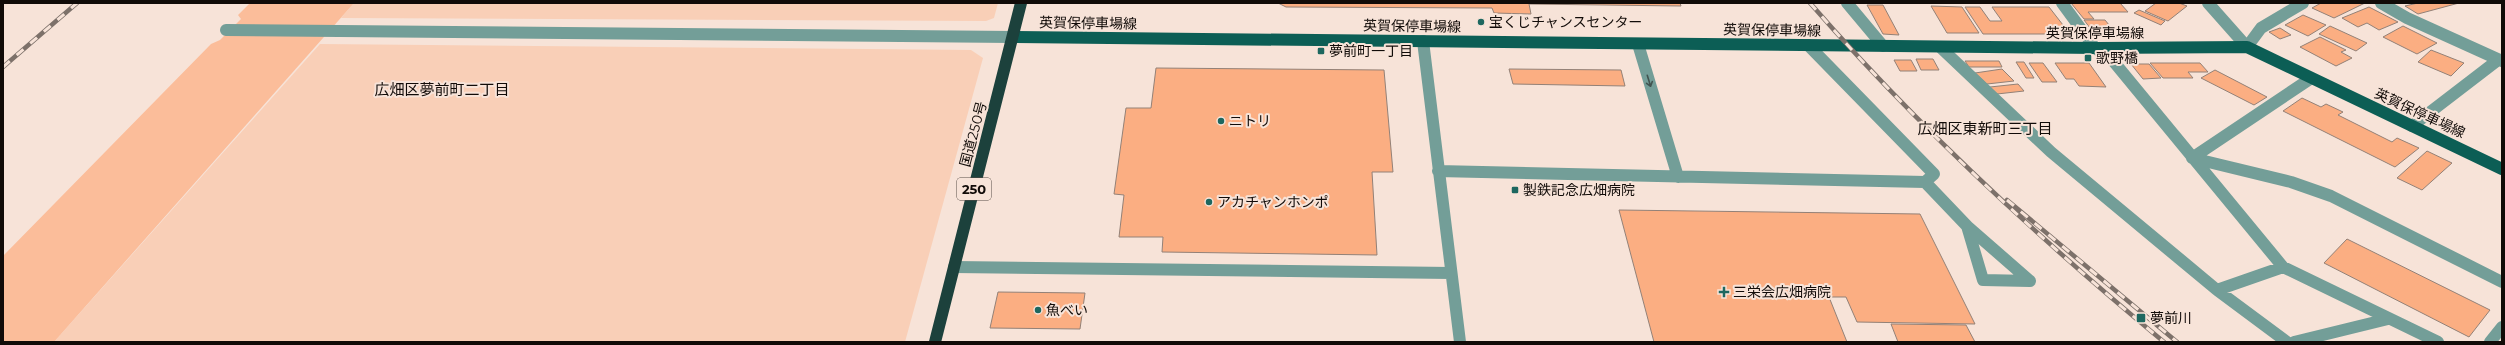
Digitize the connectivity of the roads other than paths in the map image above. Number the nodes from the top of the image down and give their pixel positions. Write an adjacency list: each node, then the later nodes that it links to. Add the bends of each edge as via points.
1 (1021, 3): 8 (highway, 国道250号 / 250)
2 (1847, 3): 12 (street)
3 (2062, 3): 15 (street)
4 (2208, 3): 14 (street)
5 (2303, 3): 14 (street, via 2261,28)
6 (2381, 3): 16 (street)
7 (226, 30): 8 (street)
8 (1014, 37): 9 (main road, 英賀保停車場線); 26 (highway, 国道250号 / 250)
9 (1423, 41): 10 (main road, 英賀保停車場線); 21 (street)
10 (1638, 44): 11 (main road, 英賀保停車場線); 22 (street, one-way to 22)
11 (1808, 45): 12 (main road, 英賀保停車場線); 23 (street, via 1934,174)
12 (1883, 46): 13 (main road, 英賀保停車場線)
13 (1940, 47): 15 (main road, 英賀保停車場線); 29 (street, via 2051,152)
14 (2247, 47): 15 (main road, 英賀保停車場線); 17 (main road, 英賀保停車場線)
15 (2095, 48): 19 (street, via 2114,62)
16 (2500, 60): 18 (street)
17 (2310, 79): 18 (main road, 英賀保停車場線); 19 (street)
18 (2412, 126): 20 (main road, 英賀保停車場線)
19 (2192, 158): 25 (street); 28 (street, via 2291,182 2331,196)
20 (2502, 169)
21 (1438, 171): 22 (street); 27 (street)
22 (1678, 176): 23 (street)
23 (1925, 182): 24 (street)
24 (1967, 226): 24 (street, via 1972,231 2030,281 1983,280)
25 (2283, 267): 29 (street); 30 (street)
26 (954, 268): 27 (street); 32 (highway, 国道250号 / 250)
27 (1451, 273): 33 (street)
28 (2502, 282)
29 (2217, 290): 34 (street)
30 (2388, 319): 35 (street); 36 (street)
31 (2502, 327): 37 (street)
32 (935, 342)
33 (1460, 342)
34 (2287, 342)
35 (2294, 342)
36 (2438, 342)
37 (2490, 342)

